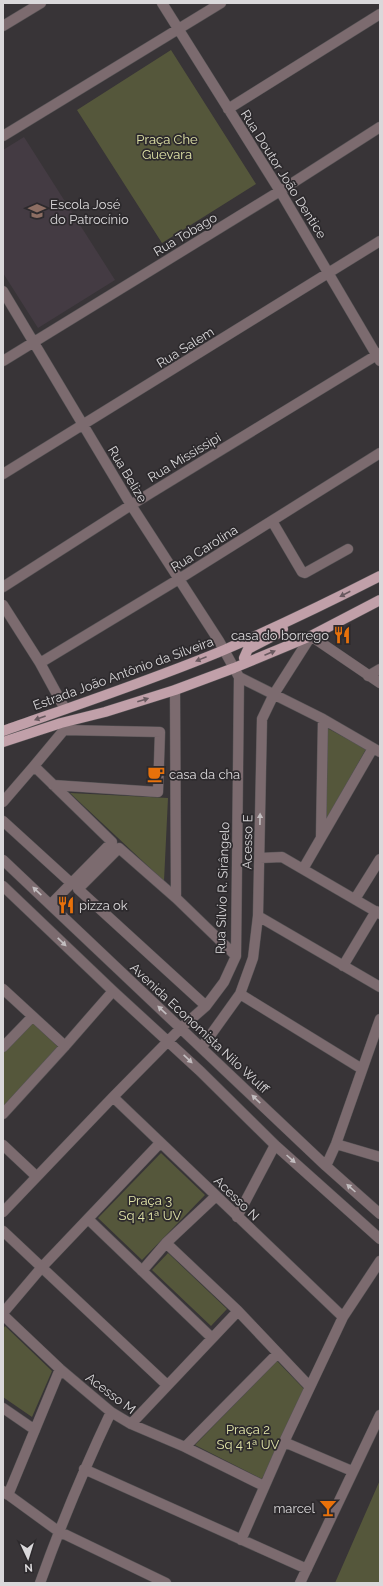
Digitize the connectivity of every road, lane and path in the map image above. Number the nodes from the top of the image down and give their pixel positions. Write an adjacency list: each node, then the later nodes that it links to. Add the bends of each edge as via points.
1 (41, 3): 5 (street)
2 (162, 3): 6 (street, Rua Doutor João Dentice)
3 (221, 3): 6 (street)
4 (380, 14): 7 (street)
5 (3, 26)
6 (179, 29): 7 (street, Rua Doutor João Dentice); 9 (street)
7 (228, 109): 10 (street, Rua Doutor João Dentice)
8 (380, 128): 10 (street, Rua Tobago)
9 (3, 136)
10 (280, 191): 12 (street, Rua Doutor João Dentice); 14 (street, Rua Tobago)
11 (380, 242): 12 (street, Rua Salem)
12 (329, 273): 15 (street, Rua Doutor João Dentice); 17 (street, Rua Salem)
13 (3, 291): 14 (street, Rua Belize)
14 (34, 341): 16 (street, Rua Tobago); 17 (street, Rua Belize)
15 (379, 356): 20 (street, Rua Mississipi)
16 (3, 361)
17 (84, 425): 19 (street, Rua Salem); 20 (street, Rua Belize)
18 (380, 453): 21 (street, Rua Carolina)
19 (3, 474)
20 (131, 505): 24 (street, Rua Belize); 25 (street, Rua Mississipi)
21 (272, 521): 22 (street, via 302,572); 24 (street, Rua Carolina)
22 (348, 548)
23 (380, 576): 28 (main road, Estrada João Antônio da Silveira, one-way to 28)
24 (179, 579): 30 (street, Rua Belize); 32 (street, Rua Carolina)
25 (3, 587)
26 (380, 600): 29 (main road, Estrada João Antônio da Silveira)
27 (3, 605): 32 (street)
28 (297, 618): 30 (main road, Estrada João Antônio da Silveira); 31 (main road, via 277,634 248,649 244,658)
29 (311, 636): 31 (main road, Estrada João Antônio da Silveira, one-way to 29); 35 (street); 38 (street, Acesso E)
30 (224, 650): 34 (street, Rua Belize); 39 (main road, Estrada João Antônio da Silveira, one-way to 39)
31 (248, 662): 34 (main road, Estrada João Antônio da Silveira)
32 (40, 663): 39 (street)
33 (380, 669): 35 (street)
34 (237, 672): 37 (main road, Estrada João Antônio da Silveira); 38 (street); 62 (street, Rua Sílvio R. Sirângelo)
35 (368, 676): 36 (street)
36 (380, 683)
37 (175, 690): 41 (main road, Estrada João Antônio da Silveira, one-way to 37); 57 (street)
38 (274, 694): 40 (street); 51 (street, Acesso E, one-way to 38, via 262,719)
39 (66, 709): 42 (main road, Estrada João Antônio da Silveira, one-way to 42)
40 (323, 719): 44 (street); 49 (street)
41 (63, 726): 43 (main road, Estrada João Antônio da Silveira); 45 (street); 46 (street, via 160,732 158,792)
42 (3, 731)
43 (3, 742)
44 (377, 750): 49 (street)
45 (34, 766): 46 (street); 47 (street)
46 (53, 785): 50 (street)
47 (3, 802)
48 (3, 821): 55 (street)
49 (321, 838): 54 (street)
50 (116, 845): 55 (street); 57 (street); 68 (street, via 78,890)
51 (260, 858): 54 (street, via 282,857); 61 (street, Acesso E)
52 (380, 859): 58 (street)
53 (3, 860): 59 (street, Avenida Economista Nilo Wulff, one-way to 53)
54 (303, 870): 58 (street)
55 (71, 883): 59 (street)
56 (3, 886): 66 (street, one-way to 66)
57 (176, 898): 62 (street)
58 (354, 899): 60 (street)
59 (51, 904): 71 (street, Avenida Economista Nilo Wulff, one-way to 59)
60 (378, 913): 63 (street)
61 (258, 916): 63 (street); 67 (street, Acesso E, via 253,958)
62 (236, 956): 68 (street, Rua Sílvio R. Sirângelo, via 224,982)
63 (343, 966): 64 (street)
64 (380, 987)
65 (3, 989): 69 (street)
66 (113, 991): 72 (street); 73 (street)
67 (240, 994): 75 (street, Acesso E); 76 (street)
68 (206, 1006): 71 (street, Rua Sílvio R. Sirângelo)
69 (32, 1017): 73 (street); 74 (street)
70 (380, 1020): 76 (street)
71 (181, 1028): 72 (street, Rua Sílvio R. Sirângelo); 75 (street, Avenida Economista Nilo Wulff)
72 (168, 1041): 77 (street, Rua Sílvio R. Sirângelo); 82 (street, one-way to 82)
73 (65, 1046): 78 (street)
74 (3, 1047)
75 (202, 1047): 84 (street, Avenida Economista Nilo Wulff, one-way to 75)
76 (362, 1069): 80 (street)
77 (114, 1096): 79 (street, Acesso N); 85 (street, Rua Sílvio R. Sirângelo)
78 (3, 1114)
79 (160, 1143): 86 (street, Acesso N); 90 (street)
80 (336, 1144): 83 (street); 84 (street)
81 (3, 1145): 85 (street)
82 (275, 1145): 89 (street); 92 (street, one-way to 92)
83 (380, 1157)
84 (326, 1166): 88 (street, Avenida Economista Nilo Wulff, one-way to 84)
85 (36, 1176): 87 (street, Rua Sílvio R. Sirângelo)
86 (216, 1196): 89 (street, Acesso N); 93 (street)
87 (3, 1212)
88 (380, 1214)
89 (237, 1217): 99 (street, Acesso N)
90 (88, 1219): 95 (street); 96 (street)
91 (3, 1231): 95 (street)
92 (380, 1239)
93 (166, 1243): 96 (street); 97 (street)
94 (380, 1261): 99 (street)
95 (42, 1267): 98 (street); 103 (street)
96 (142, 1270): 100 (street)
97 (238, 1311): 100 (street); 101 (street)
98 (3, 1314): 102 (street, Acesso M)
99 (343, 1317): 104 (street)
100 (212, 1338): 103 (street)
101 (278, 1353): 104 (street); 111 (street)
102 (60, 1369): 106 (street, Acesso M); 109 (street)
103 (167, 1386): 108 (street)
104 (310, 1387): 110 (street)
105 (3, 1408): 109 (street)
106 (111, 1412): 108 (street, Acesso M); 112 (street)
107 (380, 1415): 113 (street)
108 (131, 1424): 111 (street, Acesso M)
109 (35, 1430): 115 (street)
110 (284, 1442): 113 (street); 114 (street)
111 (185, 1447): 114 (street, Acesso M)
112 (84, 1469): 116 (street); 117 (street)
113 (352, 1471): 118 (street)
114 (264, 1486): 117 (street)
115 (6, 1493): 116 (street)
116 (58, 1531): 119 (street); 120 (street)
117 (241, 1540): 118 (street)
118 (307, 1569): 121 (street)
119 (40, 1583)
120 (166, 1583)
121 (300, 1583)

